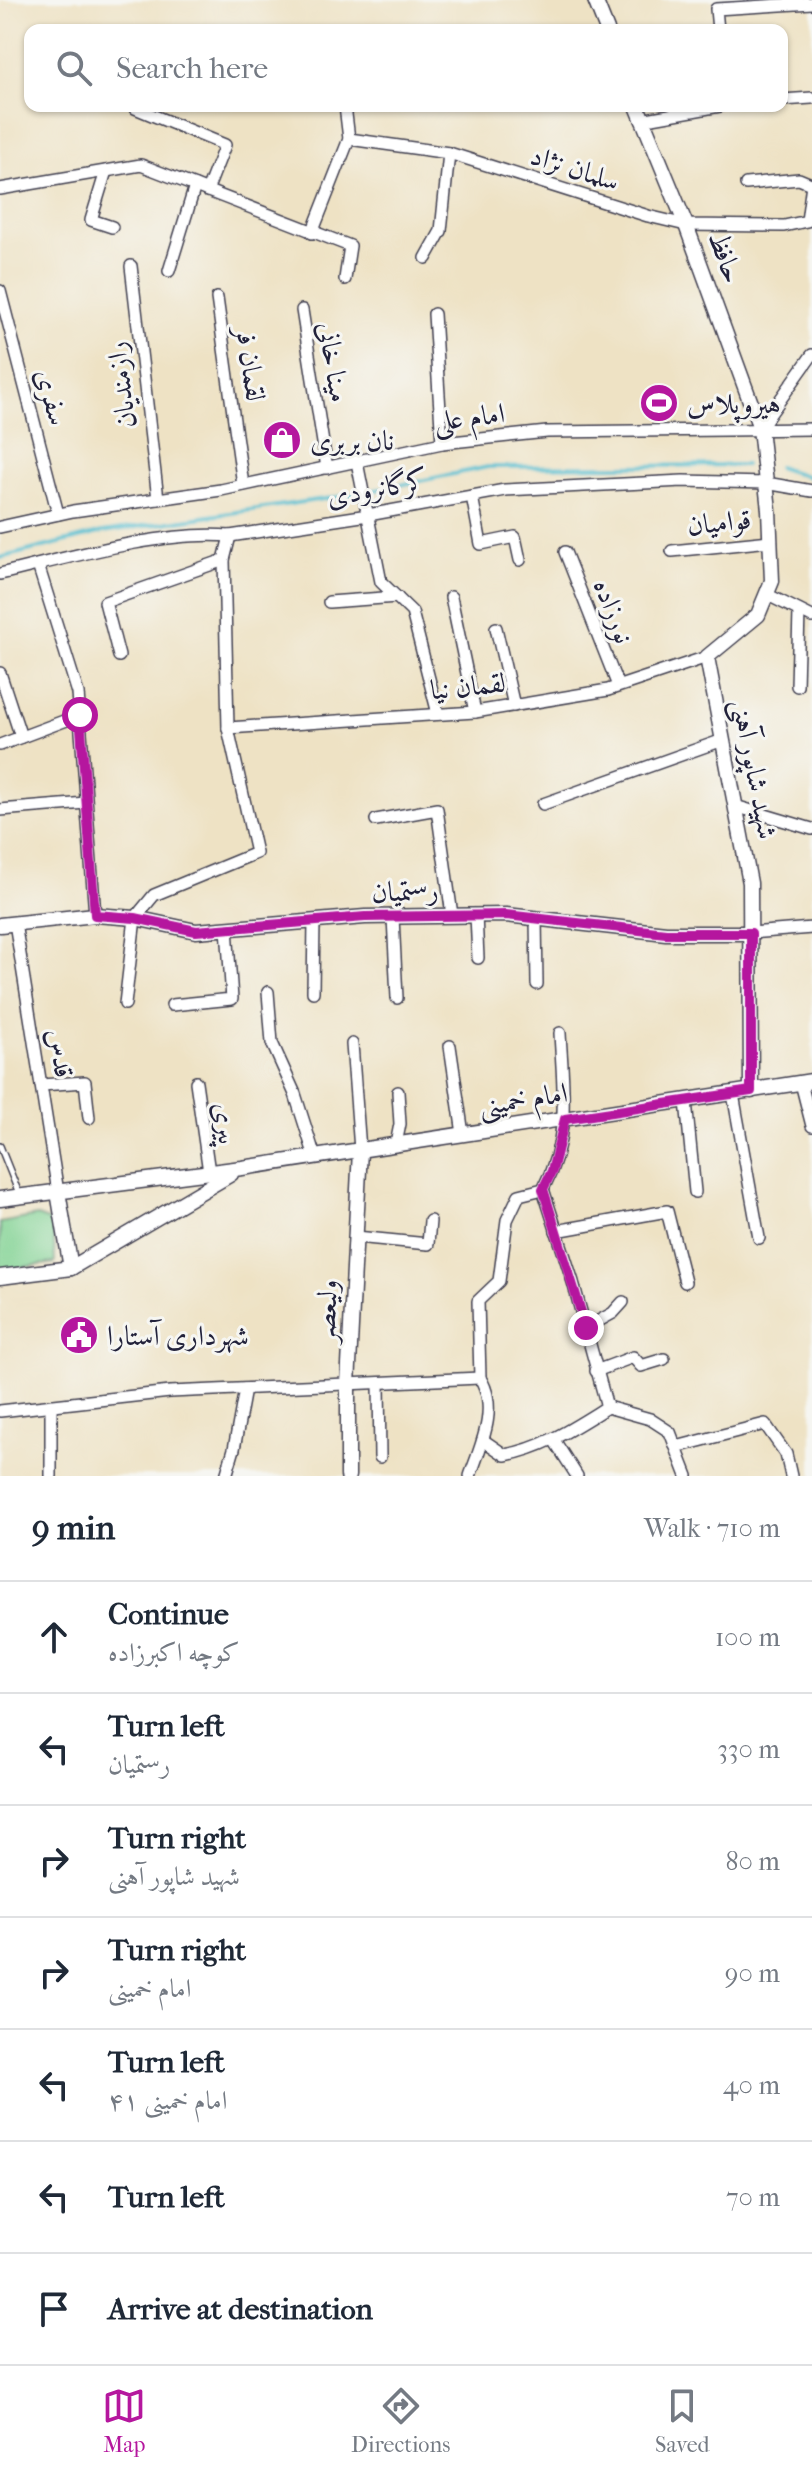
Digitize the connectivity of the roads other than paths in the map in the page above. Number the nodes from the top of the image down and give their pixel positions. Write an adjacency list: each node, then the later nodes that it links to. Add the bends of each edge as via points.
1 (595, 0): 4 (street)
2 (812, 3): 3 (street)
3 (716, 5)
4 (605, 24)
5 (812, 98): 6 (street)
6 (788, 100)
7 (145, 112): 17 (street, via 225,145)
8 (346, 112): 10 (street)
9 (639, 113): 18 (street, حافظ)
10 (349, 139): 11 (street, سلمان نژاد); 21 (street)
11 (449, 153): 18 (street, سلمان نژاد); 22 (street, via 441,231)
12 (106, 171): 15 (street, via 141,165); 16 (street); 20 (street, via 91,220)
13 (746, 184): 14 (street, via 799,179)
14 (811, 184): 19 (street)
15 (195, 186): 17 (street); 24 (street)
16 (0, 189)
17 (207, 191): 21 (street)
18 (686, 225): 19 (street, سلمان نژاد); 31 (street, حافظ)
19 (810, 226)
20 (112, 227)
21 (312, 233): 25 (street, via 350,246)
22 (426, 258)
23 (131, 266): 40 (street, رازمندیان)
24 (169, 271)
25 (345, 279)
26 (0, 291): 41 (street, سفری)
27 (217, 298): 37 (street, لقمان فر)
28 (302, 310): 35 (street, مینا خانی)
29 (434, 314): 33 (street)
30 (811, 359): 31 (street)
31 (760, 428): 32 (street, امام علی); 33 (street, امام علی, via 547,432); 36 (street, حافظ)
32 (812, 429)
33 (442, 443): 34 (street, امام علی)
34 (357, 462): 35 (street, امام علی); 42 (street)
35 (327, 468): 37 (street, امام علی)
36 (766, 483): 38 (street, کرگانرودی); 39 (street, کرگانرودی, via 668,482); 45 (street)
37 (243, 485): 40 (street, امام علی)
38 (812, 491)
39 (472, 496): 42 (street, کرگانرودی); 49 (street, via 481,544 515,537)
40 (158, 499): 41 (street, امام علی)
41 (58, 514): 43 (street, امام علی)
42 (368, 515): 44 (street, کرگانرودی); 53 (street, via 381,582)
43 (0, 527)
44 (230, 536): 48 (street); 50 (street, کرگانرودی, via 155,541)
45 (770, 541): 46 (street, قوامیان); 52 (street, via 772,581)
46 (672, 551)
47 (565, 552): 62 (street, نورزاده)
48 (224, 560): 59 (street, via 105,602); 68 (street)
49 (520, 560)
50 (38, 565): 51 (street, کرگانرودی); 67 (street, via 78,693)
51 (0, 574)
52 (766, 594): 56 (street); 60 (street, via 758,615)
53 (397, 597): 55 (street); 66 (street, via 412,612)
54 (451, 597): 65 (street)
55 (329, 602)
56 (799, 611): 57 (street); 63 (street)
57 (812, 617)
58 (496, 628): 64 (street)
59 (119, 656)
60 (707, 657): 62 (street, لقمان نیا); 70 (street, شهید شاپور آهنی)
61 (0, 673): 69 (street)
62 (618, 686): 64 (street, لقمان نیا)
63 (797, 686)
64 (514, 706): 65 (street, لقمان نیا)
65 (475, 712): 66 (street, لقمان نیا)
66 (438, 714): 68 (street, لقمان نیا)
67 (80, 715): 69 (street); 72 (street)
68 (228, 728): 82 (street, via 256,853 154,895)
69 (21, 737): 71 (street)
70 (723, 740): 73 (street); 74 (street, شهید شاپور آهنی)
71 (0, 745)
72 (86, 803): 75 (street); 78 (street)
73 (543, 804)
74 (735, 806): 77 (street); 88 (street, شهید شاپور آهنی, via 750,883)
75 (0, 810)
76 (376, 820): 79 (street, via 437,809)
77 (812, 829)
78 (95, 915): 82 (street, رستمیان); 85 (street, رستمیان)
79 (452, 915): 80 (street, رستمیان); 81 (street, رستمیان)
80 (476, 915): 83 (street, رستمیان); 89 (street)
81 (393, 917): 84 (street, رستمیان); 93 (street)
82 (135, 918): 86 (street, رستمیان, via 196,931); 94 (street)
83 (536, 918): 88 (street, رستمیان, via 666,933); 90 (street)
84 (314, 921): 86 (street, رستمیان); 92 (street)
85 (8, 924): 101 (street, قدس)
86 (227, 928): 95 (street, via 232,999)
87 (812, 928): 88 (street, رستمیان)
88 (751, 933): 102 (street, شهید شاپور آهنی)
89 (478, 958)
90 (537, 984)
91 (268, 992): 113 (street, via 272,1043)
92 (313, 992)
93 (397, 998)
94 (125, 1004)
95 (172, 1005)
96 (560, 1033): 107 (street)
97 (352, 1044): 112 (street)
98 (450, 1046): 109 (street)
99 (196, 1082): 115 (street, پیری)
100 (806, 1082): 102 (street, امام خمینی); 108 (street)
101 (41, 1085): 106 (street, via 85,1082); 117 (street, قدس)
102 (751, 1091): 104 (street, امام خمینی)
103 (398, 1092): 110 (street)
104 (733, 1094): 105 (street, امام خمینی); 124 (street)
105 (686, 1101): 107 (street, امام خمینی); 118 (street)
106 (89, 1118)
107 (565, 1119): 109 (street, امام خمینی); 116 (street)
108 (812, 1126)
109 (463, 1134): 110 (street, امام خمینی)
110 (396, 1144): 112 (street, امام خمینی)
111 (0, 1146): 119 (lane)
112 (360, 1150): 113 (street, امام خمینی); 123 (street, ولیعصر)
113 (315, 1157): 114 (street, امام خمینی)
114 (242, 1168): 115 (street, امام خمینی); 125 (street, امام خمینی)
115 (209, 1172): 117 (street, امام خمینی)
116 (543, 1189): 122 (street); 132 (street, via 519,1195 507,1220 499,1281 478,1301)
117 (58, 1192): 119 (street, امام خمینی); 125 (street)
118 (695, 1192)
119 (21, 1197): 120 (street, امام خمینی)
120 (0, 1199)
121 (430, 1221): 123 (street, via 428,1244)
122 (556, 1231): 127 (street, via 667,1211); 129 (street)
123 (356, 1237): 134 (street, ولیعصر)
124 (759, 1238)
125 (71, 1268): 126 (street, امام خمینی)
126 (0, 1277)
127 (685, 1282)
128 (623, 1302): 129 (street)
129 (586, 1328): 131 (street)
130 (664, 1359): 131 (street, via 641,1366 633,1357)
131 (596, 1371): 137 (street)
132 (480, 1378): 133 (street); 139 (street, via 487,1389)
133 (379, 1383): 134 (street); 142 (street)
134 (348, 1385): 135 (street); 145 (street, ولیعصر)
135 (245, 1389): 136 (street); 144 (street)
136 (51, 1405): 138 (street); 143 (street)
137 (607, 1407): 140 (street); 141 (street, via 650,1419 670,1432)
138 (0, 1411)
139 (483, 1440): 140 (street, via 505,1455); 146 (street)
140 (554, 1440): 147 (street)
141 (676, 1447): 148 (street); 149 (street, via 765,1424 786,1454)
142 (380, 1457)
143 (51, 1476)
144 (226, 1476)
145 (348, 1476)
146 (470, 1476)
147 (577, 1476)
148 (687, 1476)
149 (791, 1476)

